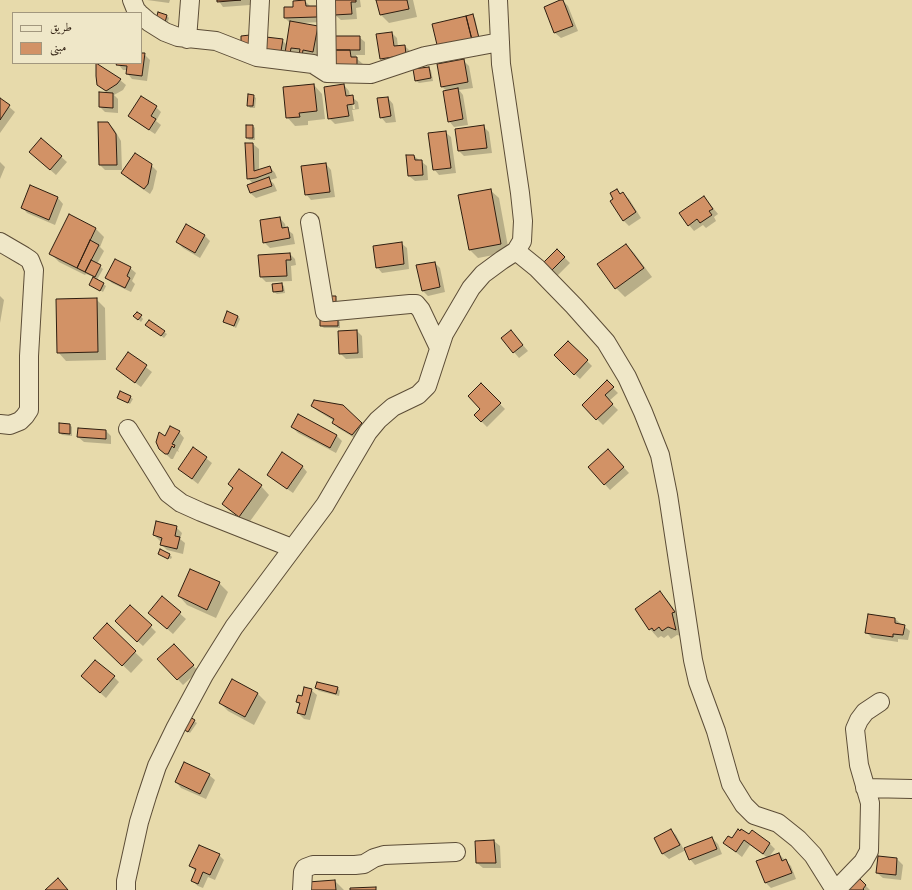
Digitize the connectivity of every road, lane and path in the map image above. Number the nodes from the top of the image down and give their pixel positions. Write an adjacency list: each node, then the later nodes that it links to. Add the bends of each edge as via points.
1 (190, 0): 6 (street)
2 (260, 0): 8 (street)
3 (326, 0): 9 (street)
4 (498, 0): 7 (street)
5 (142, 13): 6 (street, via 149,22 165,32)
6 (187, 39): 8 (street, via 216,41)
7 (500, 42): 9 (street, via 425,56 371,74); 12 (street, via 523,220 522,241)
8 (257, 57): 9 (street, via 313,64)
9 (326, 72)
10 (310, 222): 13 (street, via 325,312 416,304)
11 (0, 242): 14 (street, via 30,260 34,270 29,410 20,421 10,425)
12 (516, 251): 13 (street, via 483,274 471,288 444,334); 23 (street, via 553,284 606,342 643,412 660,455 667,488 692,660 731,784 744,805 754,815 778,823 798,839 813,855)
13 (439, 348): 16 (street, via 427,386 418,395 393,408 378,420 361,443 325,505)
14 (0, 424)
15 (128, 429): 16 (street, via 168,493 181,503)
16 (292, 548): 21 (street, via 234,627 204,675 157,766 133,849)
17 (880, 702): 18 (street, via 865,712 858,720 855,730 859,765)
18 (866, 788): 19 (street); 23 (street, via 870,803 869,851 863,862)
19 (912, 788)
20 (456, 852): 22 (street, via 384,855 355,865 313,865 305,868 303,872)
21 (126, 890)
22 (302, 890)
23 (836, 890)

